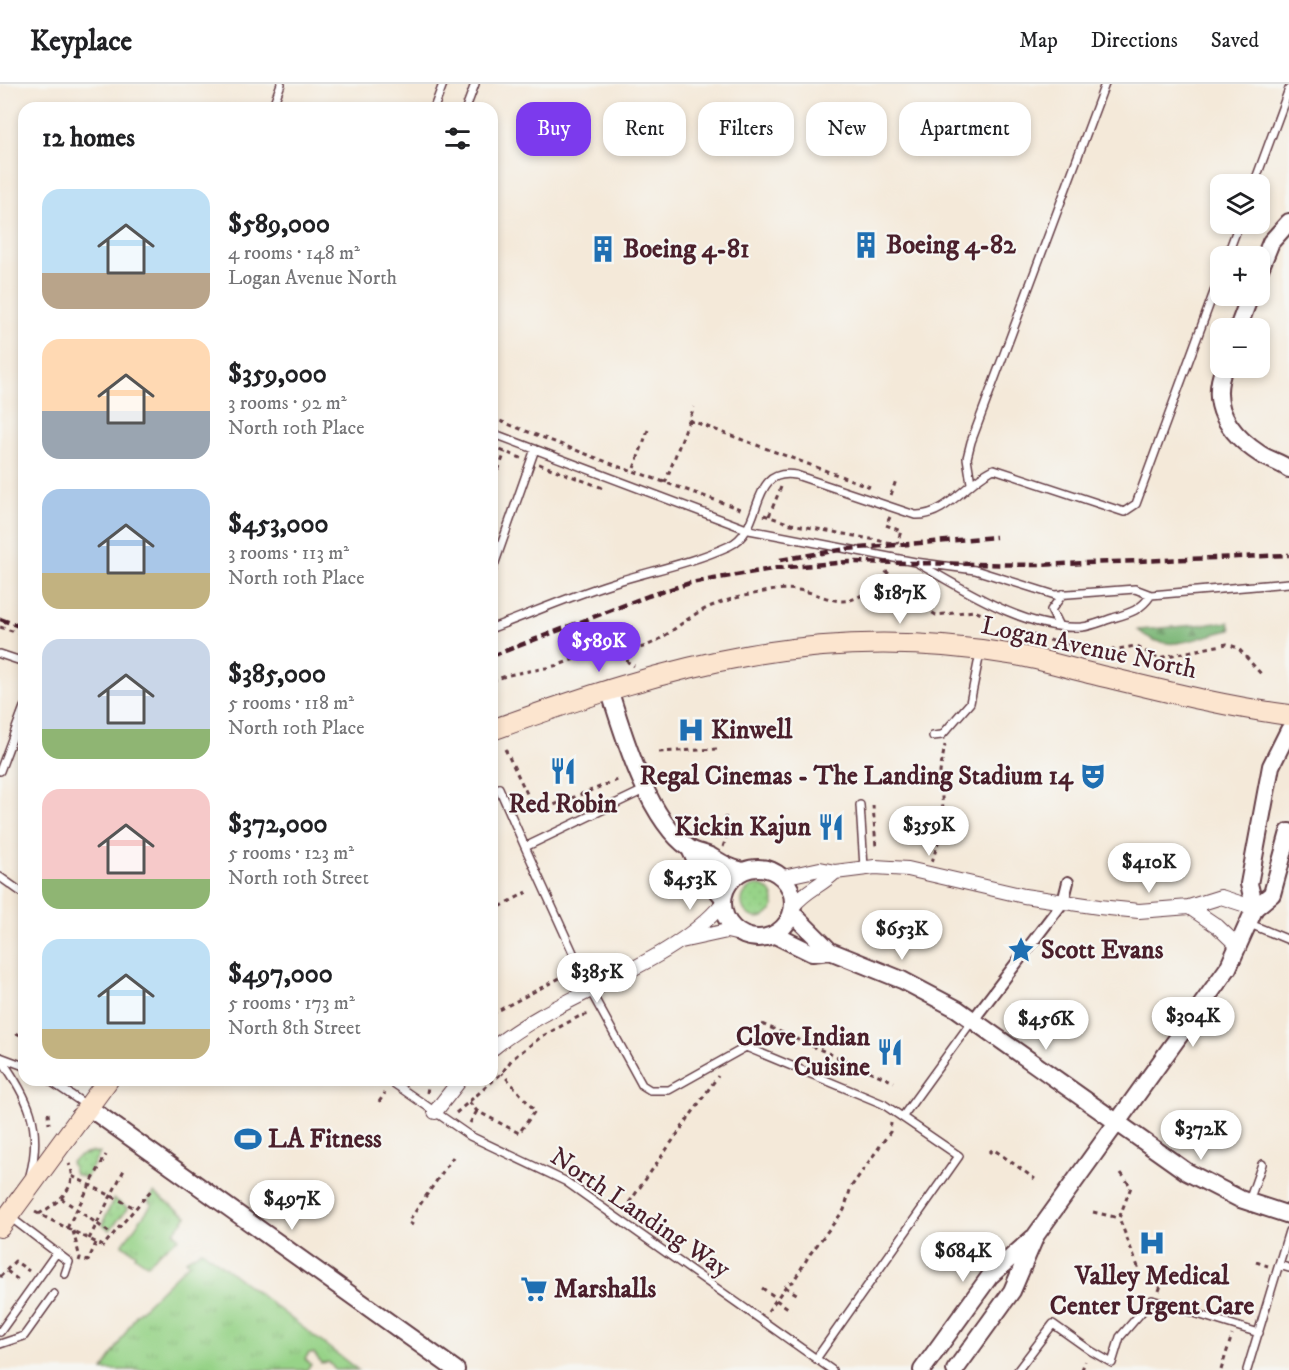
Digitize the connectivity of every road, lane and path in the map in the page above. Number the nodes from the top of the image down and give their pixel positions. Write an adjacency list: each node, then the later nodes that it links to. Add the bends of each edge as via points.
1 (281, 84): 6 (lane)
2 (443, 84): 7 (lane)
3 (475, 84): 8 (lane)
4 (1105, 84): 26 (lane, via 971,442 967,458)
5 (1289, 89): 9 (lane)
6 (274, 102)
7 (436, 102)
8 (468, 102)
9 (1258, 174)
10 (1289, 222): 11 (street)
11 (1269, 246)
12 (1210, 303): 26 (lane, via 1136,504 1124,512 994,469)
13 (1220, 378): 21 (street, via 1217,399 1224,418 1243,442)
14 (694, 407): 16 (path)
15 (498, 420): 23 (path)
16 (689, 420): 25 (path); 27 (path)
17 (648, 430): 23 (path)
18 (498, 435): 19 (lane)
19 (535, 450): 32 (lane); 34 (lane)
20 (505, 452): 22 (path)
21 (1289, 469)
22 (498, 471)
23 (633, 471): 25 (path)
24 (896, 480): 28 (path)
25 (665, 483): 31 (path, via 734,508)
26 (971, 483): 30 (lane, via 927,516)
27 (880, 490)
28 (891, 494): 29 (path); 30 (path)
29 (900, 498)
30 (891, 507): 31 (lane, via 782,473 769,479); 33 (path, via 886,525 901,531)
31 (755, 511): 32 (lane); 33 (path, via 791,524)
32 (748, 530): 35 (lane); 44 (lane, via 731,545)
33 (897, 544): 35 (path)
34 (498, 554)
35 (892, 558): 36 (lane); 37 (path)
36 (915, 562): 40 (lane, via 975,570 1054,595); 46 (lane, via 999,608)
37 (887, 572): 39 (path); 42 (path)
38 (1289, 583): 41 (lane)
39 (908, 591): 42 (path); 43 (path, via 936,615 974,611)
40 (1063, 594): 41 (lane, via 1135,589); 46 (lane, via 1051,610)
41 (1151, 595): 46 (lane, via 1133,612 1085,627)
42 (861, 597): 50 (path, via 841,602 788,589 751,594 702,610 645,646)
43 (993, 618)
44 (498, 626)
45 (1012, 626): 54 (path, via 1042,639 1107,651 1135,646 1158,658 1227,644 1238,648)
46 (1059, 626)
47 (0, 627): 48 (path)
48 (18, 633)
49 (981, 650): 56 (main road, Logan Avenue North, via 899,643 768,650 702,663); 57 (main road, Logan Avenue North, via 1238,708); 61 (lane, via 970,703)
50 (624, 651): 53 (path, via 628,662); 55 (path, via 601,651)
51 (0, 654): 52 (lane)
52 (18, 660)
53 (634, 665)
54 (1262, 675)
55 (498, 678)
56 (609, 689): 59 (main road, Logan Avenue North); 69 (street, via 627,748)
57 (1289, 715)
58 (18, 722): 66 (lane)
59 (498, 728)
60 (1289, 730): 92 (street, via 1271,766 1249,884)
61 (942, 735): 62 (lane); 81 (path, via 946,748 940,772 944,823)
62 (933, 736)
63 (505, 749): 67 (path, via 536,812)
64 (717, 749): 65 (path)
65 (659, 753)
66 (0, 771)
67 (620, 779)
68 (498, 788): 74 (lane)
69 (647, 789): 74 (lane); 77 (street, via 674,835)
70 (873, 804): 76 (path)
71 (860, 805): 78 (lane)
72 (725, 813): 75 (path, via 727,835)
73 (1289, 832): 92 (street, via 1272,894)
74 (525, 847): 102 (lane)
75 (723, 847)
76 (876, 848)
77 (690, 849): 79 (street); 87 (street, via 700,870)
78 (864, 867): 80 (street); 81 (street)
79 (743, 871): 83 (street, via 764,868); 87 (street, via 727,886)
80 (835, 872): 83 (street, via 820,869); 91 (street, via 803,894)
81 (928, 873): 88 (street)
82 (0, 877): 85 (lane)
83 (783, 877): 91 (street, via 793,895)
84 (1068, 882): 88 (street)
85 (18, 890)
86 (527, 892): 90 (path)
87 (723, 900): 93 (street, via 727,919); 96 (street, via 714,914)
88 (1063, 902): 89 (street, via 1139,911); 105 (street)
89 (1189, 907): 92 (street, via 1221,897); 97 (street)
90 (498, 908)
91 (793, 909): 94 (street, via 789,922); 98 (street)
92 (1252, 916): 95 (lane); 97 (street)
93 (740, 934): 94 (street, via 759,939); 96 (street, via 727,932)
94 (775, 935): 98 (street, via 812,953)
95 (1289, 940)
96 (681, 941): 102 (street)
97 (1239, 947): 133 (street, via 1222,978)
98 (830, 951): 105 (street, via 902,980)
99 (571, 972): 100 (path)
100 (561, 978): 101 (path); 103 (path)
101 (566, 988)
102 (590, 990): 107 (street, via 526,1023); 131 (lane, via 636,1078 650,1090 669,1090 746,1047)
103 (498, 1011)
104 (592, 1014): 110 (path, via 580,1016 541,1037)
105 (973, 1020): 131 (lane); 133 (street)
106 (762, 1024): 113 (path)
107 (498, 1044)
108 (0, 1058): 109 (lane); 114 (lane)
109 (18, 1064)
110 (502, 1072): 112 (path); 126 (path, via 535,1111 519,1133 477,1111)
111 (719, 1074): 152 (path)
112 (498, 1076)
113 (894, 1082)
114 (18, 1083)
115 (19, 1086): 146 (lane, via 34,1120 36,1144)
116 (58, 1086): 127 (lane)
117 (104, 1086): 127 (main road)
118 (398, 1086): 129 (lane, North Landing Way)
119 (429, 1086): 123 (path); 124 (path)
120 (455, 1086): 129 (street)
121 (487, 1086): 126 (path)
122 (385, 1092): 125 (path)
123 (435, 1094)
124 (426, 1095)
125 (379, 1102)
126 (469, 1102): 128 (path)
127 (88, 1107): 146 (main road); 192 (street)
128 (460, 1111)
129 (435, 1112): 190 (lane, North Landing Way, via 470,1136 565,1181)
130 (48, 1113): 134 (path)
131 (903, 1116): 190 (lane, via 959,1156)
132 (892, 1121): 178 (path, via 890,1132 851,1186 844,1210)
133 (1118, 1122): 149 (street, via 1187,1172); 165 (street)
134 (49, 1124)
135 (989, 1153): 143 (path, via 993,1149)
136 (106, 1155): 144 (path)
137 (453, 1157): 160 (path, via 408,1222)
138 (69, 1164): 142 (path)
139 (1262, 1164): 149 (lane)
140 (125, 1168): 147 (path)
141 (1121, 1173): 157 (path, via 1131,1186)
142 (72, 1176): 144 (path); 148 (path, via 70,1187)
143 (1035, 1179)
144 (90, 1185): 147 (path); 150 (path)
145 (153, 1188): 151 (path)
146 (24, 1194): 158 (main road)
147 (111, 1195): 151 (path); 159 (path)
148 (61, 1198): 150 (path); 155 (path)
149 (1249, 1202): 156 (street)
150 (77, 1209): 159 (path); 161 (path)
151 (135, 1209): 164 (path)
152 (624, 1210)
153 (35, 1212): 155 (path)
154 (1093, 1212): 157 (path)
155 (39, 1214): 161 (path)
156 (1289, 1215)
157 (1119, 1218): 175 (path)
158 (4, 1221): 167 (lane)
159 (97, 1223): 164 (path); 166 (path)
160 (413, 1225)
161 (67, 1228): 162 (path)
162 (73, 1231): 166 (path); 168 (path)
163 (1289, 1231): 170 (lane)
164 (113, 1235): 166 (path, via 103,1246)
165 (1036, 1235): 194 (street, via 990,1276); 195 (street, via 1012,1291)
166 (89, 1239)
167 (57, 1252): 176 (lane, via 69,1262); 186 (lane)
168 (80, 1258)
169 (1256, 1262): 171 (path)
170 (1279, 1265): 172 (lane); 187 (lane)
171 (1268, 1266)
172 (1289, 1268)
173 (7, 1271): 174 (path, via 15,1261); 177 (path); 179 (path, via 22,1282)
174 (29, 1271)
175 (1140, 1272)
176 (65, 1274)
177 (0, 1277)
178 (785, 1287): 182 (path); 183 (path)
179 (17, 1288)
180 (762, 1288): 183 (path)
181 (54, 1294): 189 (lane, via 24,1336)
182 (800, 1296)
183 (777, 1299): 184 (path); 185 (path)
184 (791, 1310)
185 (768, 1311)
186 (0, 1332)
187 (1259, 1332): 196 (lane, via 1152,1300 1120,1337 1112,1363 1053,1324); 199 (lane)
188 (1232, 1334): 198 (path)
189 (0, 1344)
190 (816, 1359): 193 (lane, North Landing Way)
191 (1085, 1361): 197 (path)
192 (456, 1370)
193 (832, 1370)
194 (922, 1370)
195 (955, 1370)
196 (1018, 1370)
197 (1082, 1370)
198 (1221, 1370)
199 (1247, 1370)

